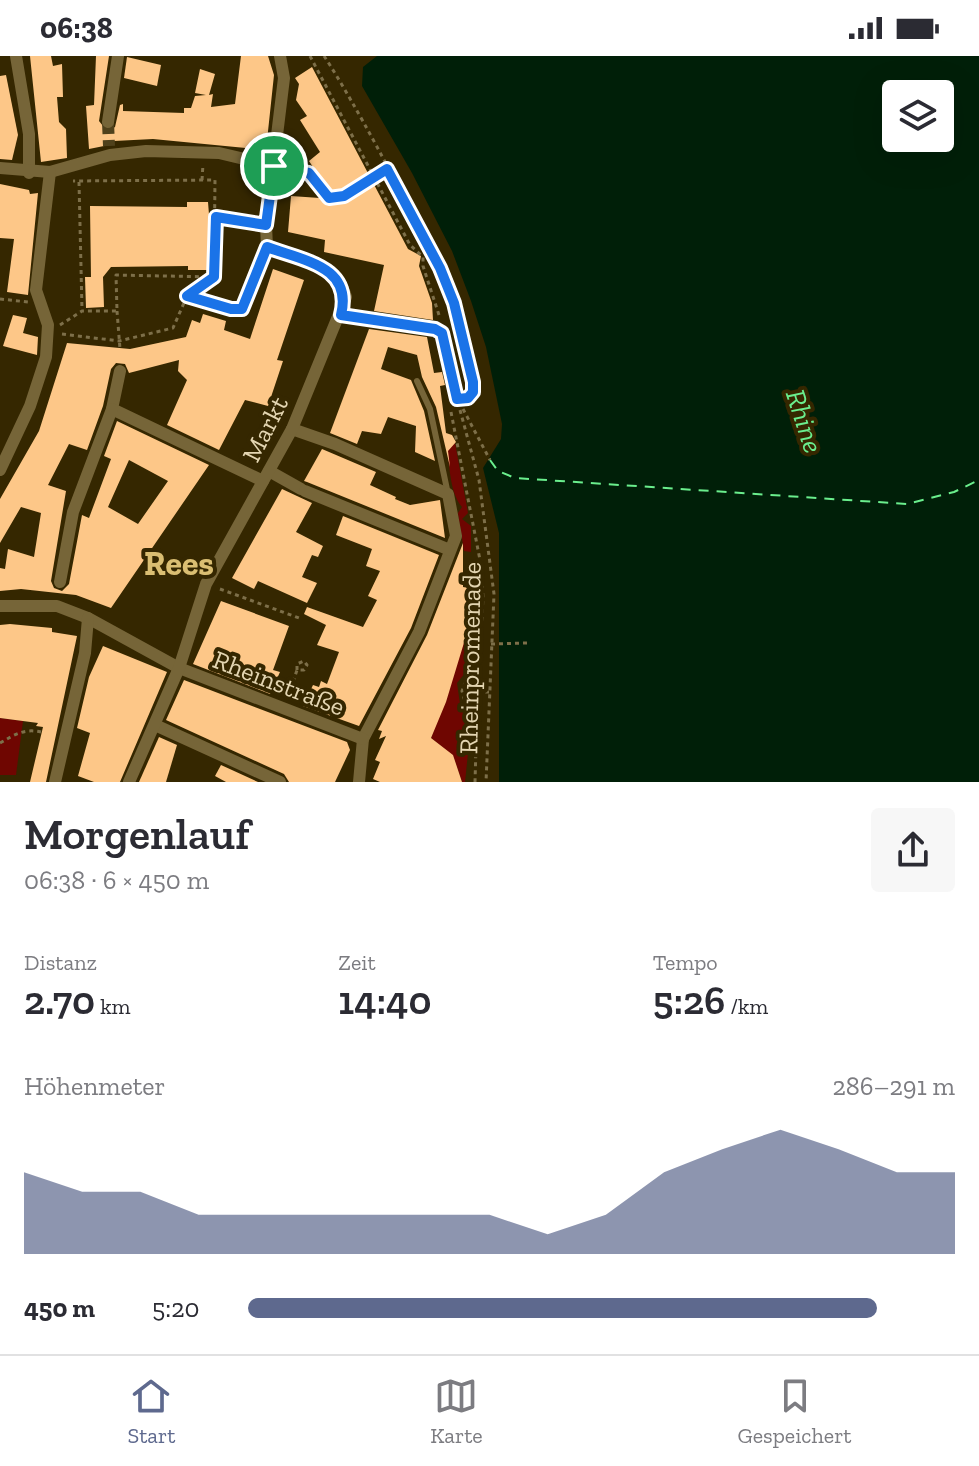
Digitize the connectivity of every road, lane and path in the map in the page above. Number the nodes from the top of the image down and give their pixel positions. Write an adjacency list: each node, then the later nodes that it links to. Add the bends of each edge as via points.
1 (16, 56): 10 (street, via 29,134)
2 (118, 56): 6 (street)
3 (280, 56): 7 (street, via 284,78)
4 (310, 56): 12 (path)
5 (324, 56): 9 (path)
6 (108, 122)
7 (274, 166): 11 (street, via 219,153 110,150); 12 (path, via 309,173 329,198 344,196); 15 (street)
8 (0, 168): 10 (street)
9 (387, 169): 12 (path); 31 (path, via 454,303 473,392)
10 (29, 173): 11 (street)
11 (50, 174): 13 (path); 20 (street, via 36,290)
12 (374, 176): 25 (path, via 410,245 423,257)
13 (79, 182): 14 (path, via 215,180); 22 (path)
14 (216, 217): 15 (path); 17 (path)
15 (266, 225): 16 (street)
16 (267, 247): 21 (lane); 24 (street, via 327,270 346,297)
17 (214, 277): 18 (path); 23 (path, via 116,275)
18 (187, 296): 21 (path); 27 (path, via 173,328)
19 (0, 299): 20 (path)
20 (40, 303): 26 (street)
21 (242, 309)
22 (82, 311): 23 (path); 26 (path)
23 (117, 311): 27 (path)
24 (341, 315): 25 (street); 35 (street, Markt)
25 (442, 333): 31 (street)
26 (49, 335): 27 (path); 37 (street, via 30,406)
27 (119, 341): 28 (path)
28 (120, 349)
29 (120, 371): 32 (street)
30 (417, 381): 39 (lane, via 430,409)
31 (454, 405): 33 (path); 36 (path); 47 (path, Rheinpromenade, via 479,480 488,536 494,594)
32 (112, 409): 38 (street); 42 (street, via 73,512)
33 (454, 423): 34 (path); 50 (path, via 483,597 479,673)
34 (442, 427)
35 (292, 429): 38 (street, Markt); 39 (street)
36 (490, 460)
37 (0, 470)
38 (266, 476): 40 (street); 41 (street, Markt)
39 (448, 494): 40 (street, via 456,536)
40 (450, 550): 57 (street, via 425,619)
41 (206, 584): 45 (path); 48 (street, Markt)
42 (58, 594): 43 (street); 44 (street, Rheinstraße)
43 (0, 606)
44 (88, 618): 48 (street, Rheinstraße); 60 (street)
45 (299, 618)
46 (527, 643): 47 (path)
47 (491, 644): 52 (path, Rheinpromenade)
48 (179, 668): 54 (street, Rheinstraße); 55 (street, Markt)
49 (297, 670): 54 (path)
50 (466, 680): 51 (path); 53 (path)
51 (479, 692): 52 (path); 53 (path)
52 (489, 692): 64 (path, Rheinpromenade)
53 (466, 705): 63 (path, via 477,713)
54 (284, 708): 57 (street, Rheinstraße)
55 (155, 725): 61 (street, Markt); 62 (street)
56 (41, 732): 58 (path, via 11,735)
57 (363, 739): 59 (street)
58 (0, 743)
59 (355, 779)
60 (55, 782)
61 (129, 782)
62 (280, 782)
63 (475, 782)
64 (486, 782)

